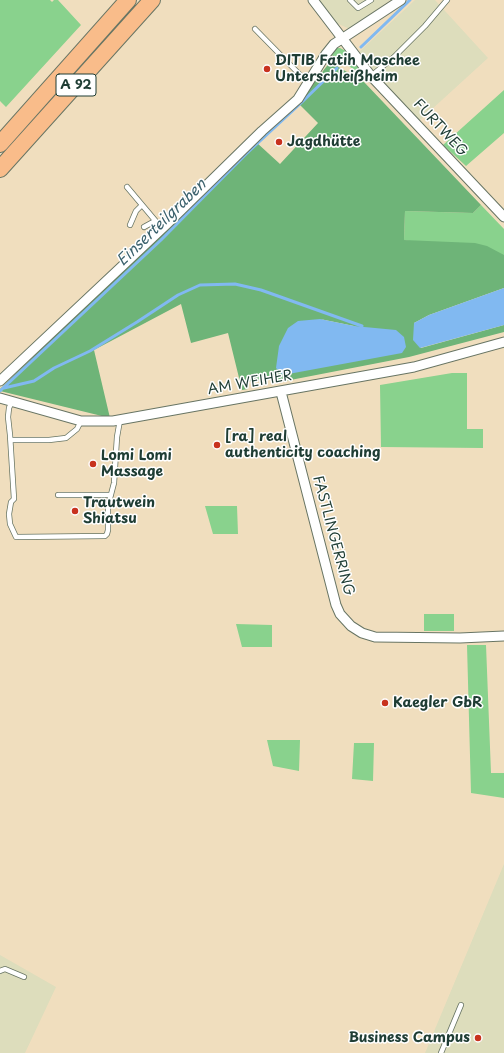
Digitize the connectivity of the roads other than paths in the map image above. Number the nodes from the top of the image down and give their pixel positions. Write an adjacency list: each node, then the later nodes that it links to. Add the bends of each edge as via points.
1 (128, 0): 12 (highway, A 92)
2 (152, 0): 13 (highway, A 92)
3 (313, 0): 9 (street, FURTWEG)
4 (350, 0): 5 (lane, via 358,8)
5 (371, 0)
6 (401, 0): 9 (street)
7 (447, 0): 10 (lane, via 394,57)
8 (255, 29): 11 (lane)
9 (342, 38): 10 (street, FURTWEG); 11 (street, via 326,54)
10 (371, 76): 16 (street, FURTWEG)
11 (308, 83): 20 (street, via 298,99 262,130)
12 (0, 144)
13 (0, 169)
14 (127, 187): 15 (lane)
15 (142, 205): 17 (lane); 18 (lane)
16 (504, 217)
17 (155, 221): 19 (lane); 20 (lane)
18 (130, 225)
19 (144, 227)
20 (161, 230): 22 (street)
21 (504, 342): 23 (street, AM WEIHER, via 414,367)
22 (0, 381)
23 (281, 392): 26 (street, AM WEIHER); 31 (street, FASTLINGERRING, via 340,614 362,633 375,637)
24 (0, 398): 25 (street, AM WEIHER)
25 (12, 402): 27 (street, AM WEIHER); 28 (lane, via 8,417)
26 (120, 420): 27 (street, AM WEIHER); 29 (lane)
27 (81, 421): 28 (lane, via 77,429 66,438)
28 (11, 440): 29 (lane, via 14,499 9,514 16,537 105,536 108,530)
29 (111, 494): 30 (lane)
30 (58, 495)
31 (504, 636)
32 (0, 971): 33 (lane, via 5,969)
33 (24, 977)
34 (461, 1005): 35 (lane)
35 (440, 1053)

